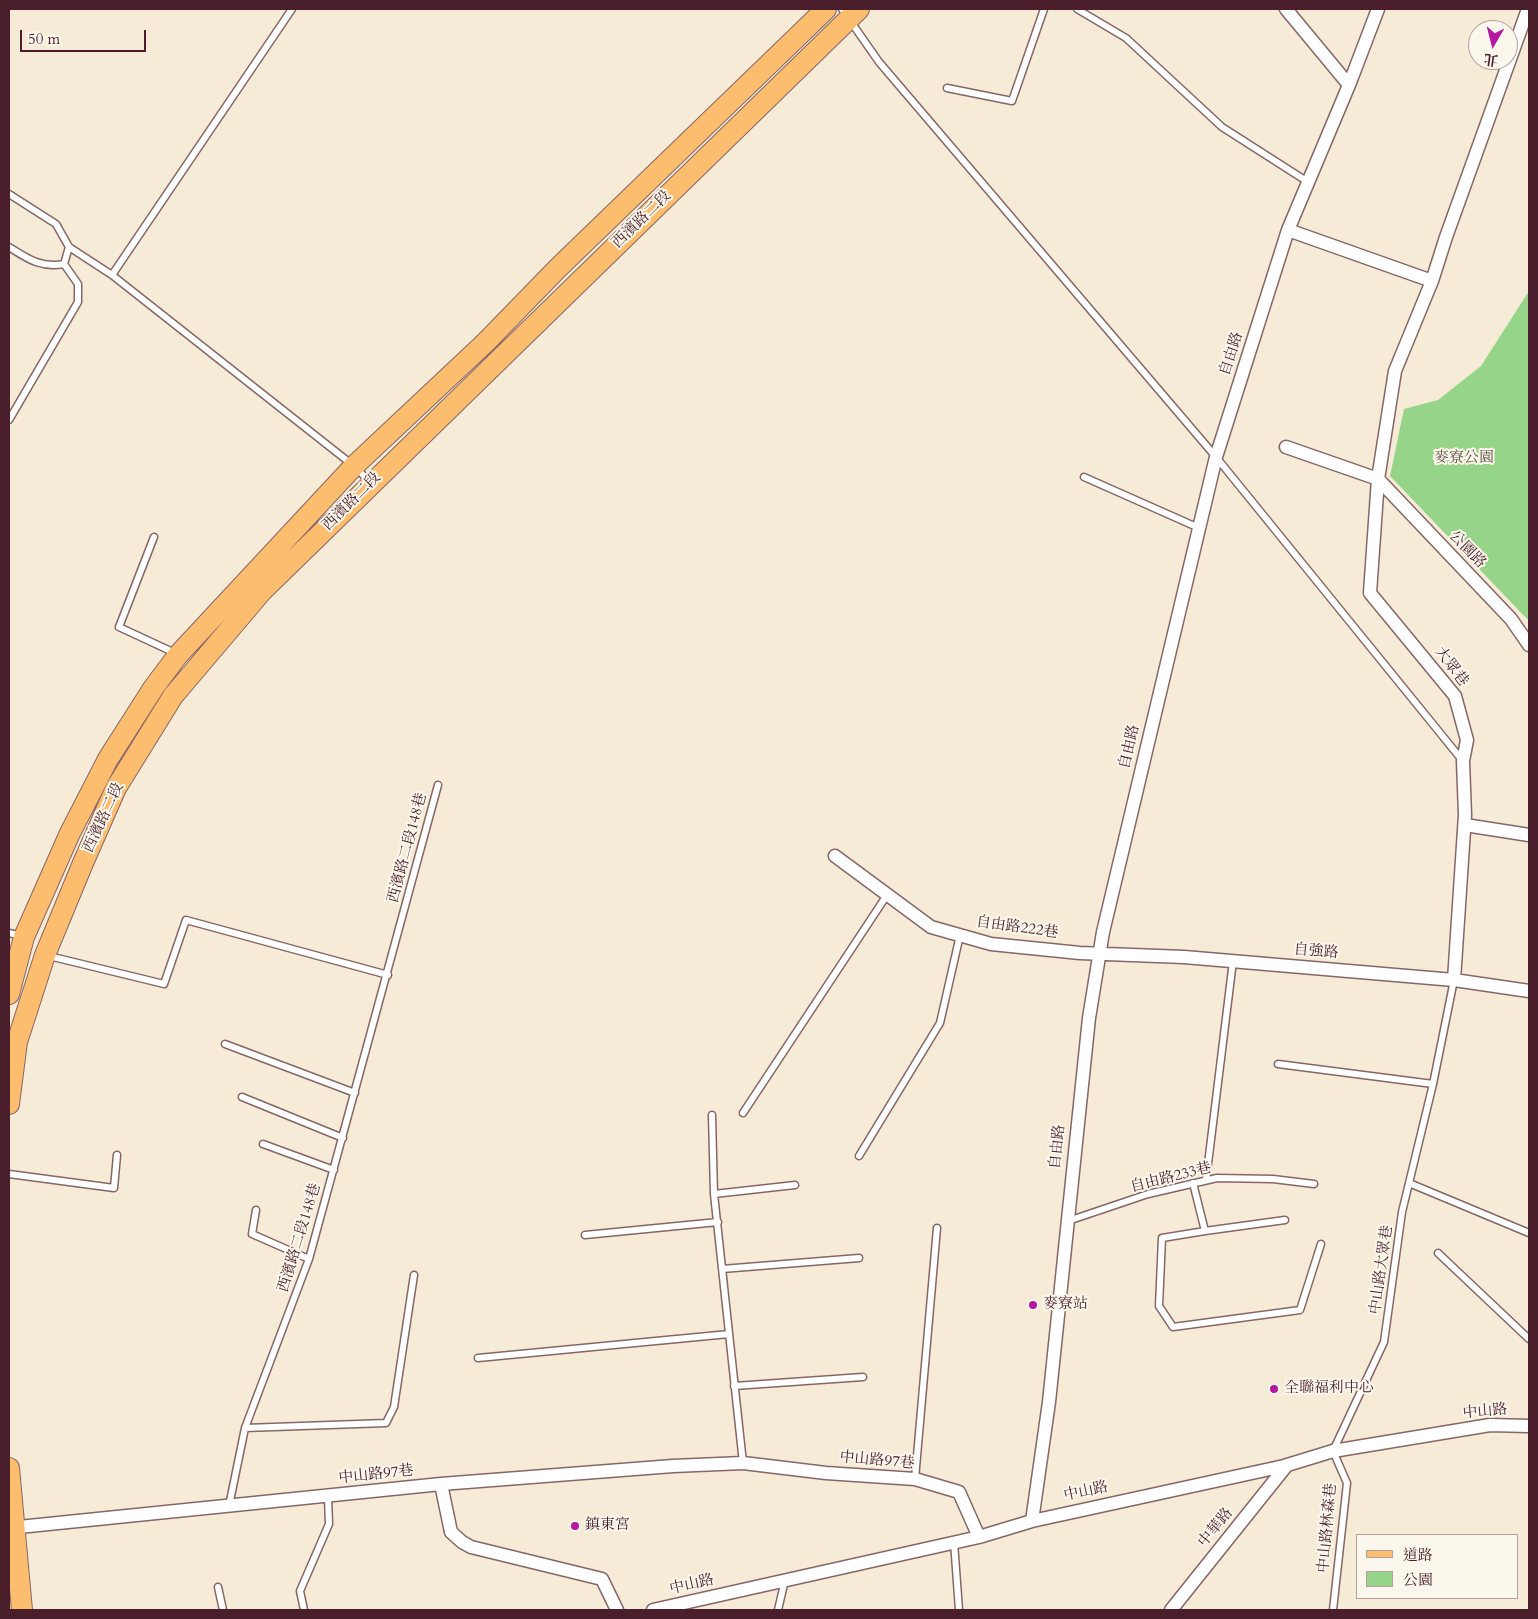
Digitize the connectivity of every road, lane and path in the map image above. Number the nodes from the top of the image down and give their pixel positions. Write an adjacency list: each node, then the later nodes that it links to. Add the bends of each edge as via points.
1 (292, 9): 17 (lane)
2 (826, 9): 22 (main road, 西濱路二段, via 486,342)
3 (1044, 9): 10 (lane, via 1012,101)
4 (1077, 9): 11 (lane, via 1126,38 1222,127)
5 (1286, 9): 9 (street)
6 (1378, 9): 9 (street, 自由路)
7 (1528, 9): 18 (street)
8 (850, 12): 21 (lane, via 886,70); 25 (main road, 西濱路二段)
9 (1349, 85): 11 (street, 自由路)
10 (947, 88)
11 (1308, 182): 13 (street, 自由路)
12 (9, 194): 15 (lane, via 56,224)
13 (1288, 230): 18 (street); 21 (street, 自由路)
14 (9, 247): 16 (lane, via 31,261 51,266)
15 (69, 247): 16 (lane); 17 (lane)
16 (64, 264): 19 (lane, via 78,284 78,302)
17 (112, 275): 22 (lane)
18 (1432, 281): 24 (street, via 1395,371)
19 (9, 419)
20 (1286, 447): 24 (street)
21 (1216, 457): 26 (street, 自由路); 30 (lane)
22 (354, 466): 25 (lane); 29 (main road, 西濱路二段)
23 (1084, 477): 26 (lane)
24 (1378, 479): 28 (street, 公園路, via 1510,618); 30 (street, 大眾巷, via 1370,593 1454,696 1467,740)
25 (371, 484): 39 (main road, 西濱路二段, via 263,590 173,696 116,788)
26 (1199, 528): 38 (street, 自由路)
27 (154, 537): 29 (lane, via 118,627)
28 (1529, 646)
29 (178, 655): 36 (main road, 西濱路二段, via 108,758)
30 (1463, 761): 32 (street, 大眾巷)
31 (438, 785): 41 (lane, 西濱路二段148巷)
32 (1465, 826): 33 (street); 42 (street, 大眾巷)
33 (1529, 835)
34 (835, 856): 35 (street, 自由路222巷)
35 (887, 895): 37 (street, 自由路222巷, via 931,927); 51 (lane)
36 (17, 935): 44 (main road, 西濱路二段)
37 (960, 935): 38 (street, 自由路222巷, via 991,944); 56 (lane, via 940,1023)
38 (1099, 953): 40 (street, 自強路); 68 (street, 自由路)
39 (45, 955): 41 (lane, via 164,984 186,920); 50 (main road, 西濱路二段, via 17,1042)
40 (1233, 961): 42 (street, 自強路); 59 (lane)
41 (388, 974): 48 (lane, 西濱路二段148巷)
42 (1454, 980): 43 (street, 自強路); 47 (lane, 中山路大眾巷)
43 (1529, 991)
44 (9, 994)
45 (225, 1044): 48 (lane)
46 (1278, 1064): 47 (lane)
47 (1433, 1084): 60 (lane, 中山路大眾巷)
48 (355, 1093): 53 (lane, 西濱路二段148巷)
49 (242, 1097): 53 (lane)
50 (9, 1104)
51 (743, 1113)
52 (712, 1115): 64 (lane)
53 (343, 1138): 57 (lane, 西濱路二段148巷)
54 (263, 1144): 57 (lane)
55 (117, 1155): 58 (lane, via 114,1188)
56 (859, 1156)
57 (334, 1170): 76 (lane, 西濱路二段148巷)
58 (9, 1174)
59 (1206, 1180): 61 (lane, 自由路233巷); 62 (lane, 自由路233巷, via 1273,1179)
60 (1409, 1183): 71 (lane); 86 (lane, 中山路大眾巷, via 1384,1342)
61 (1193, 1184): 68 (lane, 自由路233巷, via 1148,1194); 70 (lane)
62 (1314, 1184)
63 (795, 1185): 64 (lane)
64 (714, 1194): 67 (lane)
65 (256, 1210): 76 (lane, via 252,1234)
66 (1286, 1220): 70 (lane)
67 (718, 1222): 72 (lane); 77 (lane)
68 (1067, 1222): 94 (street, 自由路, via 1049,1402)
69 (937, 1228): 90 (lane)
70 (1205, 1230): 73 (lane, via 1162,1238 1159,1306 1173,1327 1300,1310)
71 (1529, 1233)
72 (585, 1235)
73 (1321, 1244)
74 (1438, 1254): 80 (lane)
75 (859, 1258): 77 (lane)
76 (309, 1259): 85 (lane, 西濱路二段148巷)
77 (722, 1269): 79 (lane)
78 (414, 1275): 85 (lane, via 394,1407 386,1423)
79 (729, 1334): 81 (lane); 83 (lane)
80 (1529, 1339)
81 (478, 1358)
82 (863, 1377): 83 (lane)
83 (734, 1386): 87 (lane)
84 (1529, 1426): 86 (street, 中山路, via 1490,1425)
85 (245, 1428): 93 (lane, 西濱路二段148巷)
86 (1333, 1451): 88 (street, 中山路); 108 (lane, 中山路林森巷, via 1347,1483)
87 (743, 1463): 90 (street, 中山路97巷); 91 (street, 中山路97巷)
88 (1288, 1465): 94 (street, 中山路); 107 (street, 中華路)
89 (9, 1468): 95 (main road)
90 (915, 1479): 96 (street, 中山路97巷, via 959,1492)
91 (441, 1484): 92 (street, 中山路97巷); 103 (street, via 451,1532 462,1542 471,1547 602,1579)
92 (328, 1497): 93 (street, 中山路97巷); 102 (lane, via 329,1524 300,1591)
93 (229, 1507): 95 (street, 中山路97巷)
94 (1032, 1520): 96 (street, 中山路)
95 (12, 1528): 100 (main road)
96 (979, 1537): 97 (street, 中山路)
97 (954, 1542): 98 (street, 中山路); 106 (lane)
98 (785, 1580): 104 (street, 中山路); 105 (lane)
99 (218, 1587): 101 (lane)
100 (22, 1610)
101 (223, 1610)
102 (304, 1610)
103 (617, 1610)
104 (653, 1610)
105 (778, 1610)
106 (959, 1610)
107 (1170, 1610)
108 (1333, 1610)

